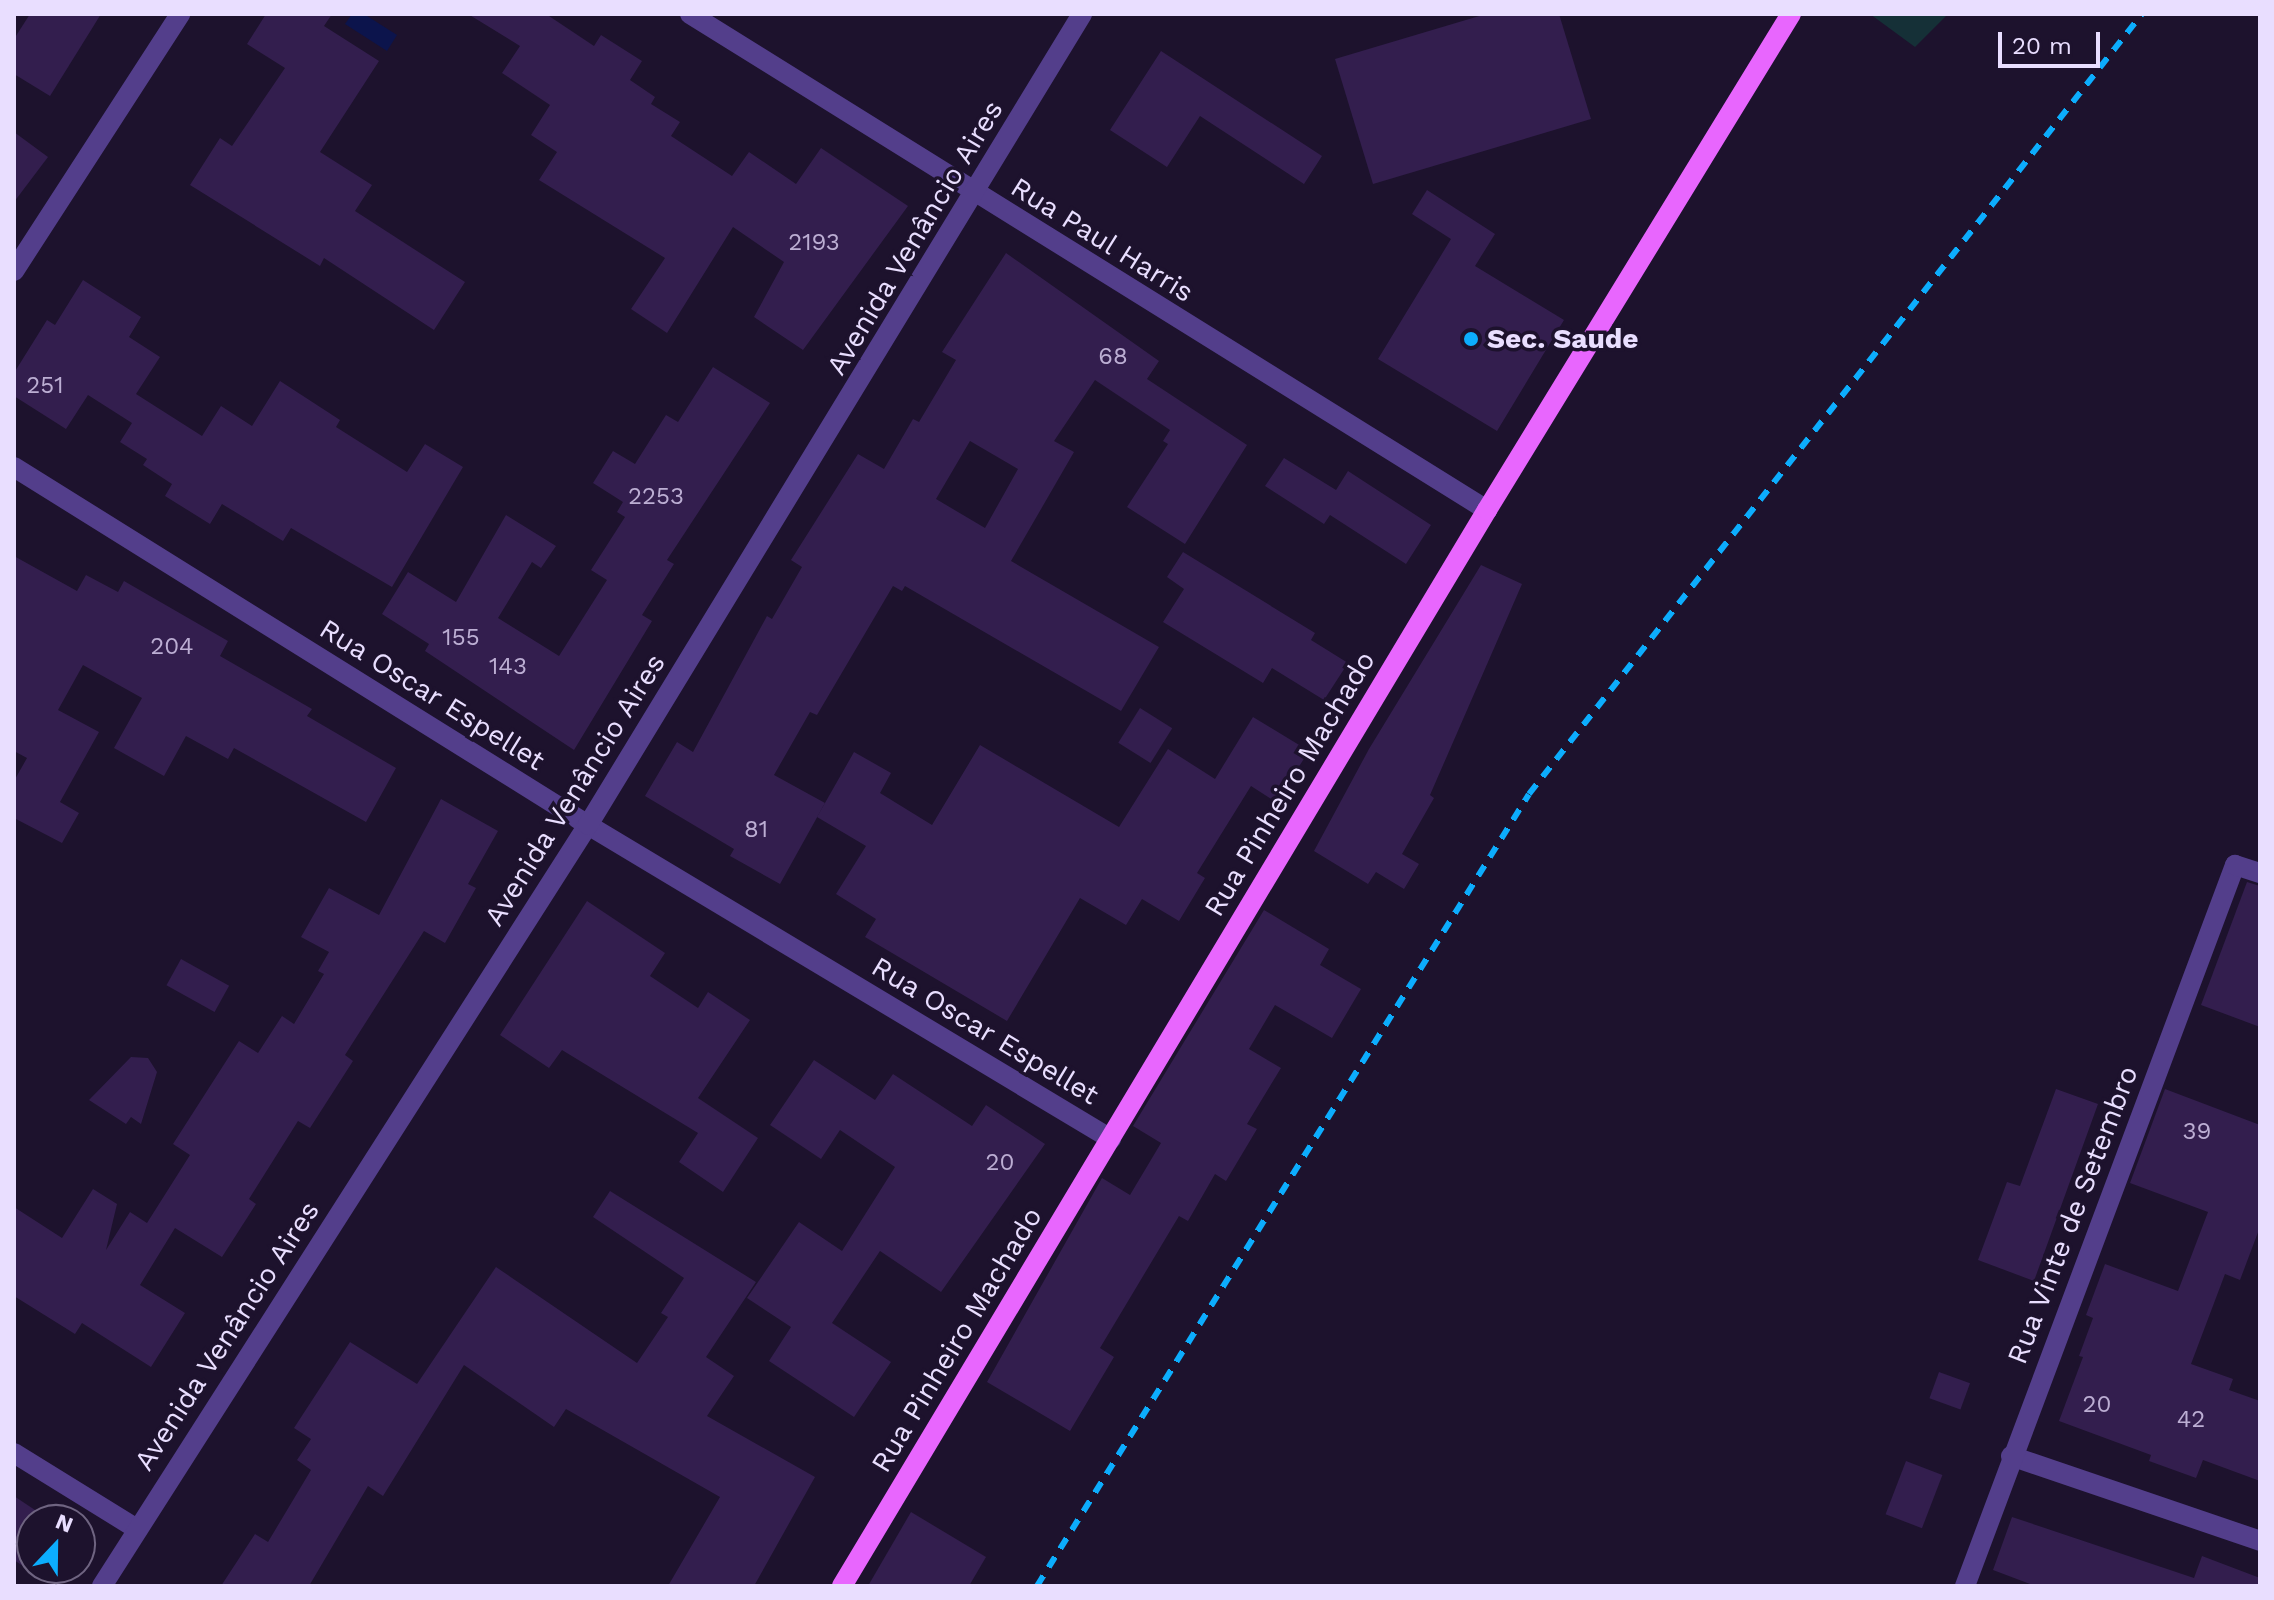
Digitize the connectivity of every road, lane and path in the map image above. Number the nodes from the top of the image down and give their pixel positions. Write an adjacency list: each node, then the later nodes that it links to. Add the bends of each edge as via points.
1 (180, 14): 6 (street)
2 (690, 14): 5 (street, Rua Paul Harris)
3 (1082, 14): 5 (street, Avenida Venâncio Aires)
4 (1791, 14): 8 (main road, Rua Pinheiro Machado)
5 (975, 194): 8 (street, Rua Paul Harris); 9 (street, Avenida Venâncio Aires)
6 (14, 271)
7 (14, 467): 9 (street, Rua Oscar Espellet)
8 (1487, 510): 11 (main road, Rua Pinheiro Machado)
9 (588, 825): 11 (street, Rua Oscar Espellet); 14 (street, Avenida Venâncio Aires)
10 (2260, 873): 13 (street, Rua Vinte de Setembro, via 2235,865)
11 (1111, 1139): 17 (main road, Rua Pinheiro Machado)
12 (14, 1453): 14 (street)
13 (2011, 1456): 15 (street); 18 (street, Rua Vinte de Setembro)
14 (137, 1529): 16 (street, Avenida Venâncio Aires)
15 (2260, 1541)
16 (102, 1586)
17 (842, 1586)
18 (1965, 1586)

